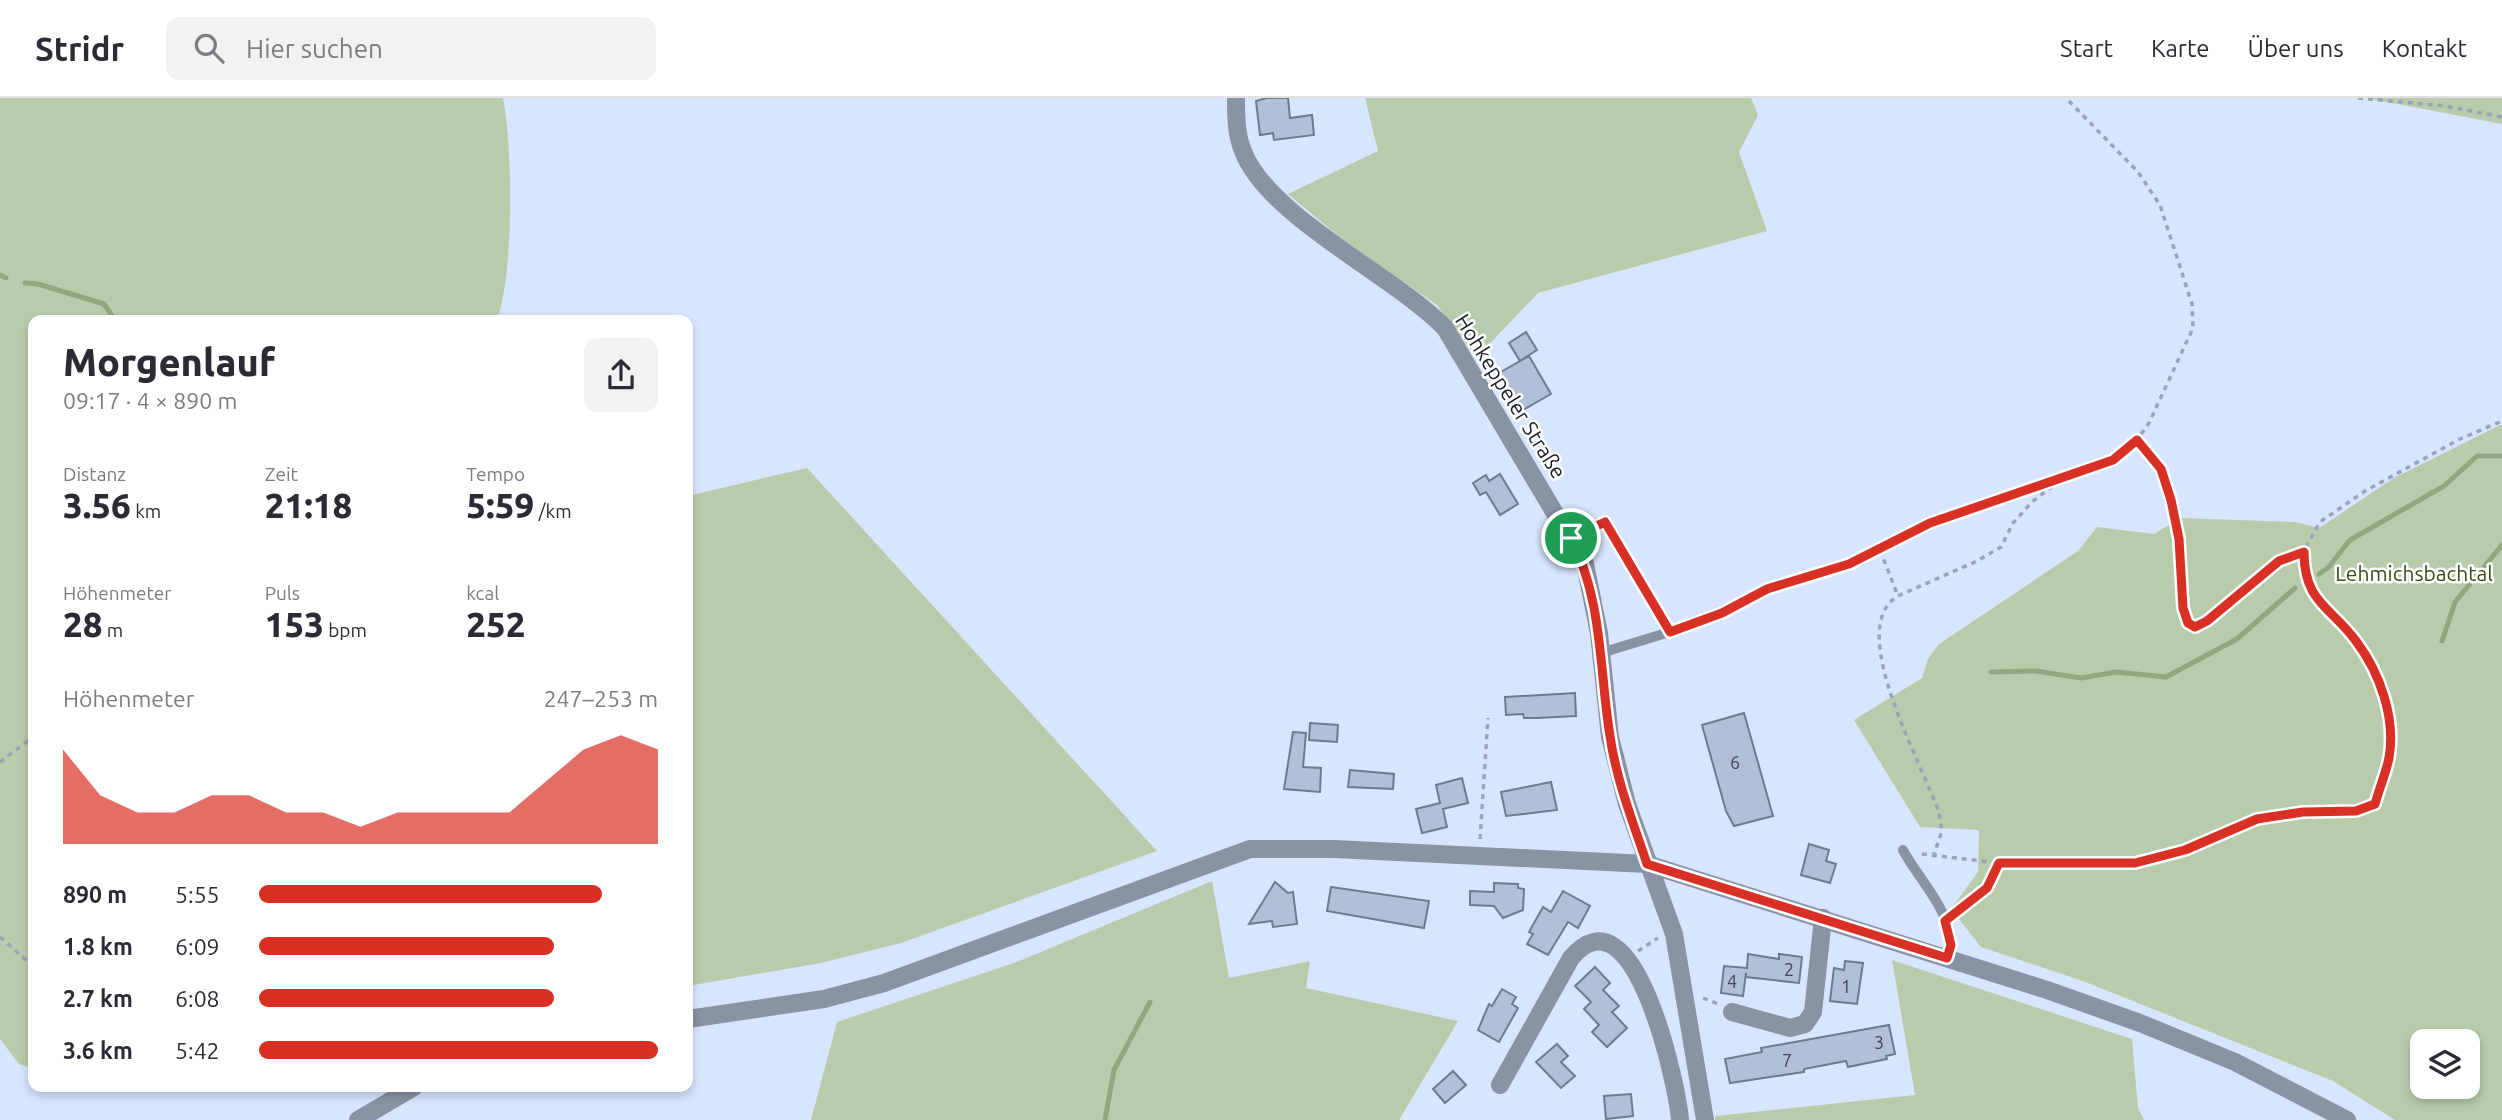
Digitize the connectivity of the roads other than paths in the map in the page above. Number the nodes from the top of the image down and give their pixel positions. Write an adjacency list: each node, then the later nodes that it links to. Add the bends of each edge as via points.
1 (1236, 98): 2 (street, Hohkeppeler Straße, via 1243,152 1257,176 1342,250 1424,306 1445,328)
2 (1571, 538): 4 (lane, via 1605,522); 5 (street, Hohkeppeler Straße, via 1585,564)
3 (1741, 602): 4 (lane)
4 (1670, 632): 5 (lane)
5 (1601, 653): 7 (street, Hohkeppeler Straße, via 1610,737)
6 (1903, 850): 9 (lane, via 1915,874 1934,893 1951,945)
7 (1647, 864): 8 (street); 11 (street, via 1250,849 884,983 824,999); 16 (street, Hohkeppeler Straße, via 1674,934)
8 (1823, 918): 9 (street); 10 (street, via 1813,1012 1805,1024 1790,1028)
9 (1947, 958): 17 (street, via 2140,1023 2235,1062)
10 (1732, 1012)
11 (693, 1018)
12 (1500, 1085): 15 (street, via 1578,950 1594,943 1610,944 1629,958 1670,1058)
13 (406, 1092): 14 (street)
14 (358, 1120)
15 (1680, 1120)
16 (1705, 1120)
17 (2347, 1120)

